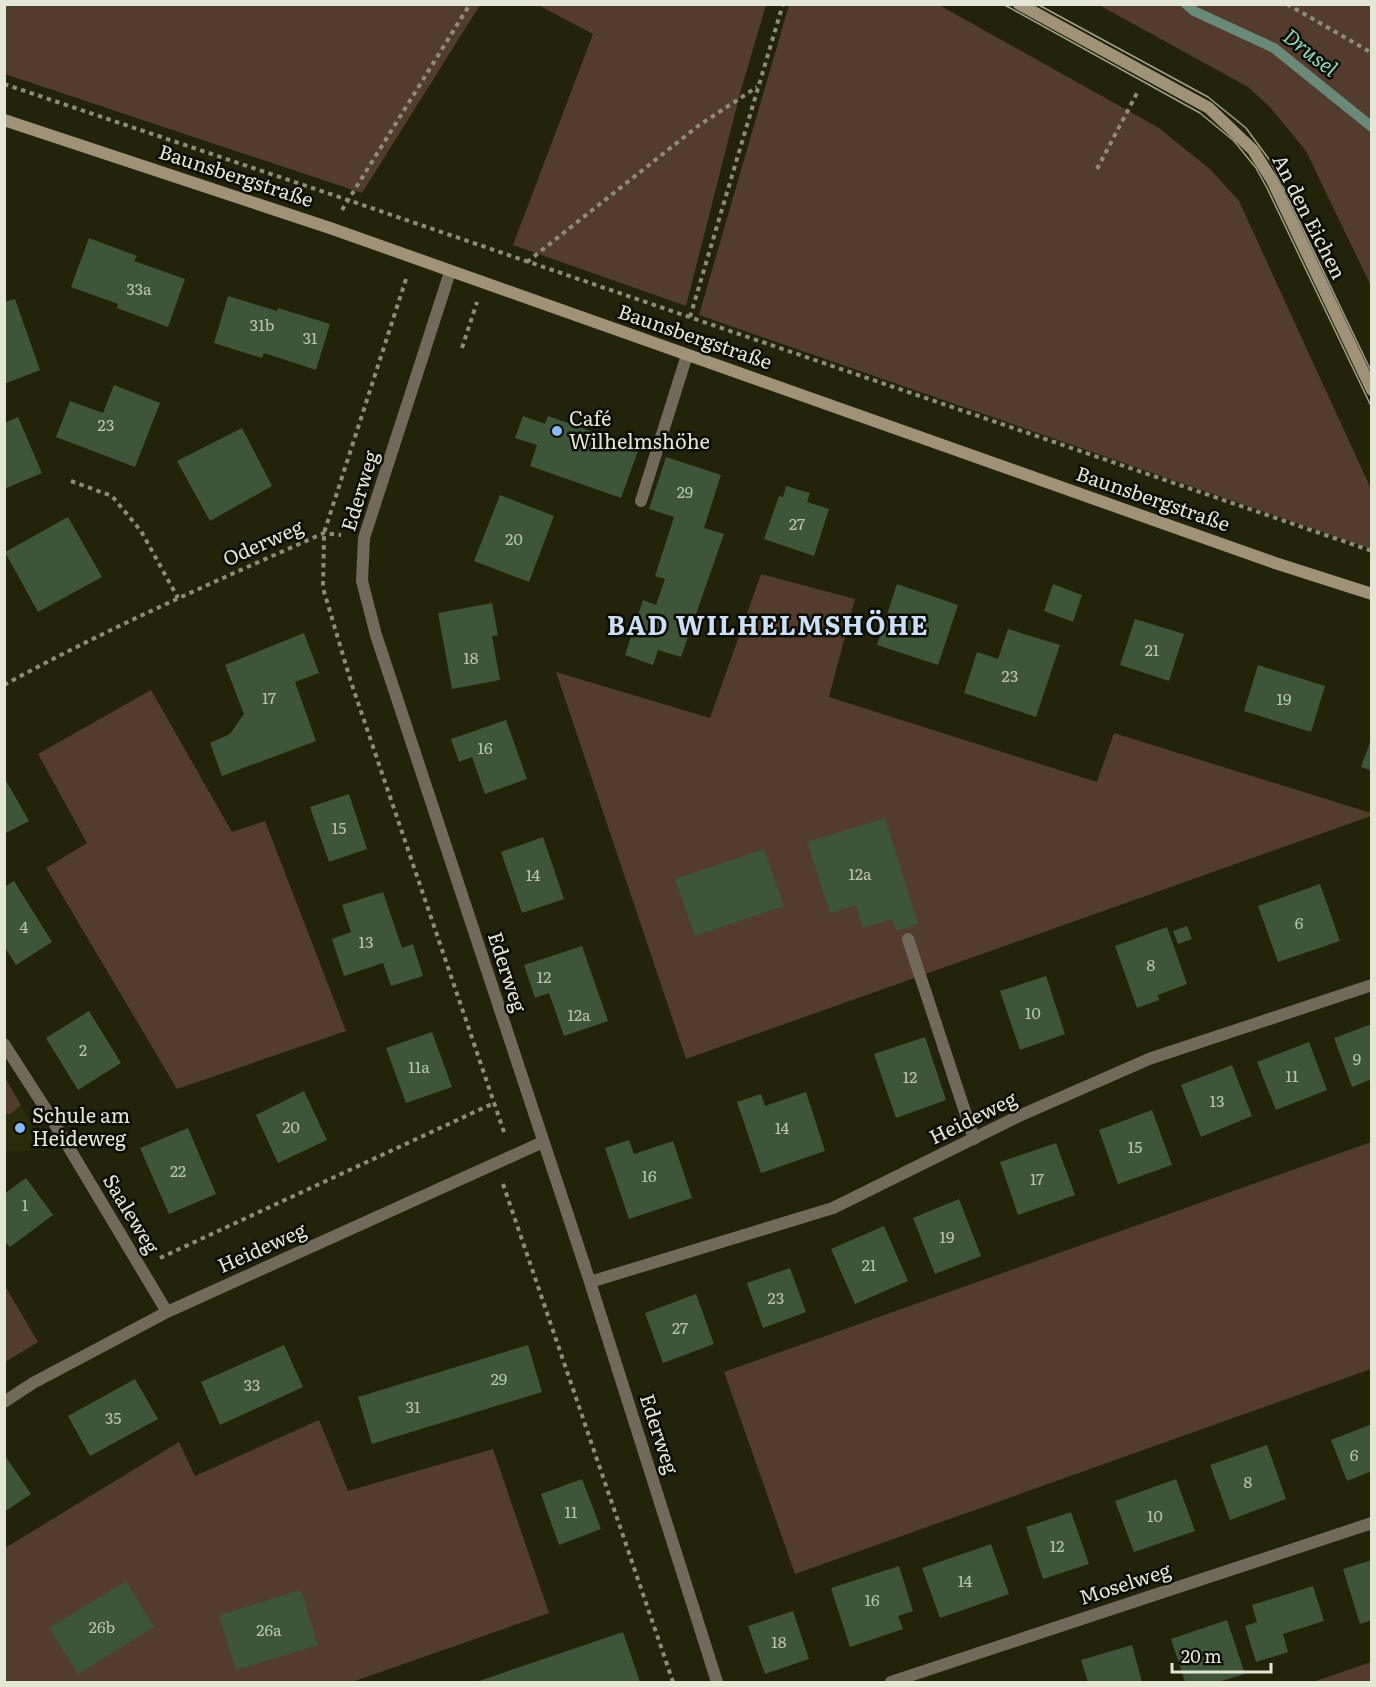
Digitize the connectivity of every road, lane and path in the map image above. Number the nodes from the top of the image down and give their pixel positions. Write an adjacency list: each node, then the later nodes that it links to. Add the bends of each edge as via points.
1 (470, 4): 11 (path)
2 (783, 4): 8 (path)
3 (1019, 4): 6 (main road, An den Eichen)
4 (1287, 4): 5 (path)
5 (1371, 53)
6 (1147, 74): 10 (path); 19 (main road, An den Eichen, via 1209,108 1253,150 1272,180)
7 (4, 84): 11 (path)
8 (757, 87): 14 (path, via 698,126); 16 (path)
9 (4, 120): 12 (main road, Baunsbergstraße)
10 (1097, 169)
11 (348, 200): 12 (path); 14 (path)
12 (330, 228): 13 (main road, Baunsbergstraße)
13 (412, 259): 15 (main road, Baunsbergstraße); 17 (path)
14 (526, 262): 16 (path)
15 (450, 272): 18 (main road, Baunsbergstraße); 22 (street, Ederweg)
16 (690, 317): 23 (path)
17 (390, 324)
18 (687, 355): 21 (street); 24 (main road, Baunsbergstraße)
19 (1371, 390)
20 (71, 481): 25 (path, via 112,496 141,531)
21 (641, 501)
22 (364, 538): 25 (path, Oderweg, via 324,533); 32 (street, Ederweg, via 362,581 376,635)
23 (1371, 551)
24 (1371, 594)
25 (178, 598): 26 (path, Oderweg)
26 (4, 685)
27 (908, 939): 31 (street)
28 (1371, 985): 31 (street, Heideweg, via 1149,1059)
29 (4, 1044): 34 (street, Saaleweg)
30 (494, 1103): 34 (path)
31 (974, 1139): 35 (street, Heideweg, via 833,1208)
32 (543, 1142): 33 (street, Heideweg); 35 (street, Ederweg)
33 (495, 1163): 36 (street, Heideweg); 39 (path)
34 (140, 1268): 36 (street, Saaleweg)
35 (590, 1282): 40 (street, Ederweg)
36 (167, 1312): 37 (street, Heideweg)
37 (4, 1402)
38 (1371, 1522): 41 (street, Moselweg)
39 (673, 1683)
40 (717, 1683)
41 (891, 1683)

